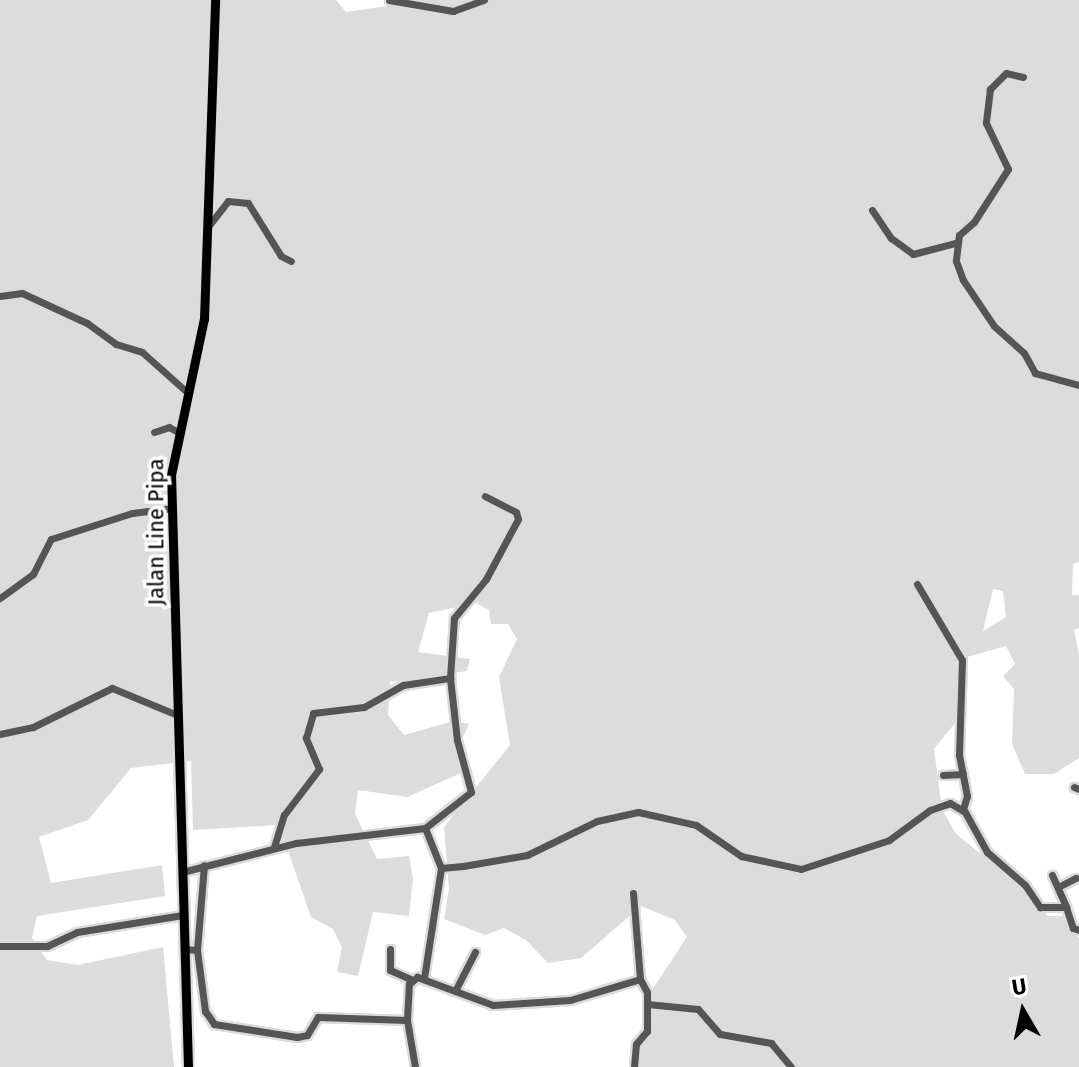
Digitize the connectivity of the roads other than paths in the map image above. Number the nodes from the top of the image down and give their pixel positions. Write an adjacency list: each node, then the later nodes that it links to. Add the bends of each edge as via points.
1 (215, 0): 6 (main road, Jalan Line Pipa)
2 (389, 0): 3 (street, via 453,11)
3 (484, 0)
4 (1023, 77): 7 (street, via 1006,73 990,89 986,123 1008,169)
5 (872, 210): 7 (street, via 891,238 913,254)
6 (210, 224): 8 (street, via 228,201 248,203 281,256); 11 (main road, Jalan Line Pipa, via 204,319)
7 (955, 243): 10 (street, via 963,280 1035,373)
8 (291, 261)
9 (0, 296): 11 (street, via 22,293 87,323 116,344 145,353)
10 (1079, 385)
11 (188, 393): 13 (main road, Jalan Line Pipa)
12 (154, 432): 13 (street, via 169,427)
13 (178, 432): 15 (main road, Jalan Line Pipa)
14 (485, 496): 18 (street, via 518,519 486,579 454,618)
15 (171, 508): 17 (street, via 125,515 51,539 33,574); 19 (main road, Jalan Line Pipa)
16 (917, 584): 21 (street, via 961,654)
17 (0, 598)
18 (450, 678): 24 (street, via 457,740 471,792); 25 (street, via 403,685 364,707 313,713 306,738 319,769 284,815)
19 (175, 714): 20 (street, via 112,688 33,727); 28 (main road, Jalan Line Pipa)
20 (0, 734)
21 (963, 774): 22 (street); 23 (street)
22 (943, 775)
23 (963, 809): 27 (street, via 950,803 937,806 889,840 801,869 741,856 696,825 638,812 597,821 527,855); 33 (street, via 987,852 1025,885 1040,907)
24 (425, 828): 25 (street); 27 (street)
25 (274, 847): 26 (street)
26 (204, 865): 28 (street); 39 (street)
27 (441, 868): 41 (street)
28 (182, 872): 34 (main road, Jalan Line Pipa)
29 (1052, 875): 31 (street)
30 (1076, 878): 31 (street)
31 (1058, 887): 33 (street)
32 (633, 893): 42 (street)
33 (1066, 907): 35 (street, via 1073,928)
34 (183, 915): 36 (street, via 70,934 47,946); 37 (main road, Jalan Line Pipa)
35 (1079, 930)
36 (0, 946)
37 (184, 949): 39 (street); 47 (main road, Jalan Line Pipa)
38 (390, 949): 43 (street, via 390,970)
39 (197, 950): 46 (street, via 207,1016 220,1027 297,1037 307,1035 318,1017)
40 (475, 952): 44 (street)
41 (424, 978): 43 (street); 44 (street)
42 (640, 979): 44 (street, via 583,997 519,1004 486,1004); 45 (street)
43 (412, 980): 46 (street)
44 (455, 991)
45 (647, 1004): 49 (street, via 647,1031 636,1044); 50 (street, via 698,1009 720,1034 771,1043)
46 (407, 1020): 48 (street)
47 (188, 1067)
48 (415, 1067)
49 (634, 1067)
50 (791, 1067)

